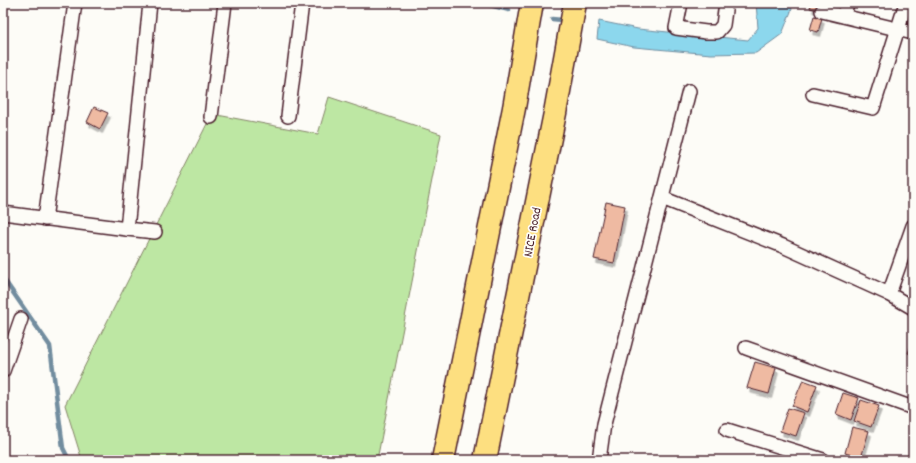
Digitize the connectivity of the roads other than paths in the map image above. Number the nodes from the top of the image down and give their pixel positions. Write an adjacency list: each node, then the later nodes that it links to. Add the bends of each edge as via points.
1 (75, 3): 21 (street)
2 (150, 3): 23 (street)
3 (225, 3): 18 (street)
4 (302, 3): 17 (street)
5 (532, 3): 32 (highway, via 514,108)
6 (575, 3): 33 (highway, NICE Road)
7 (680, 3): 8 (street, via 676,28 717,32 723,25)
8 (726, 3)
9 (847, 3): 12 (street)
10 (906, 3): 13 (street)
11 (822, 11): 12 (street)
12 (844, 16): 13 (street)
13 (898, 30): 14 (street); 16 (street, via 873,108)
14 (913, 33)
15 (689, 91): 19 (street)
16 (813, 94)
17 (288, 116)
18 (211, 117)
19 (662, 198): 25 (street, via 783,246); 34 (street, via 604,424)
20 (3, 213): 21 (street)
21 (45, 219): 23 (street)
22 (913, 226): 25 (street)
23 (127, 229): 24 (street)
24 (154, 232)
25 (889, 294): 26 (street)
26 (913, 308)
27 (21, 320): 29 (street)
28 (746, 348): 30 (street)
29 (3, 371)
30 (913, 408)
31 (727, 430): 35 (street)
32 (443, 460)
33 (485, 460)
34 (599, 460)
35 (823, 460)

